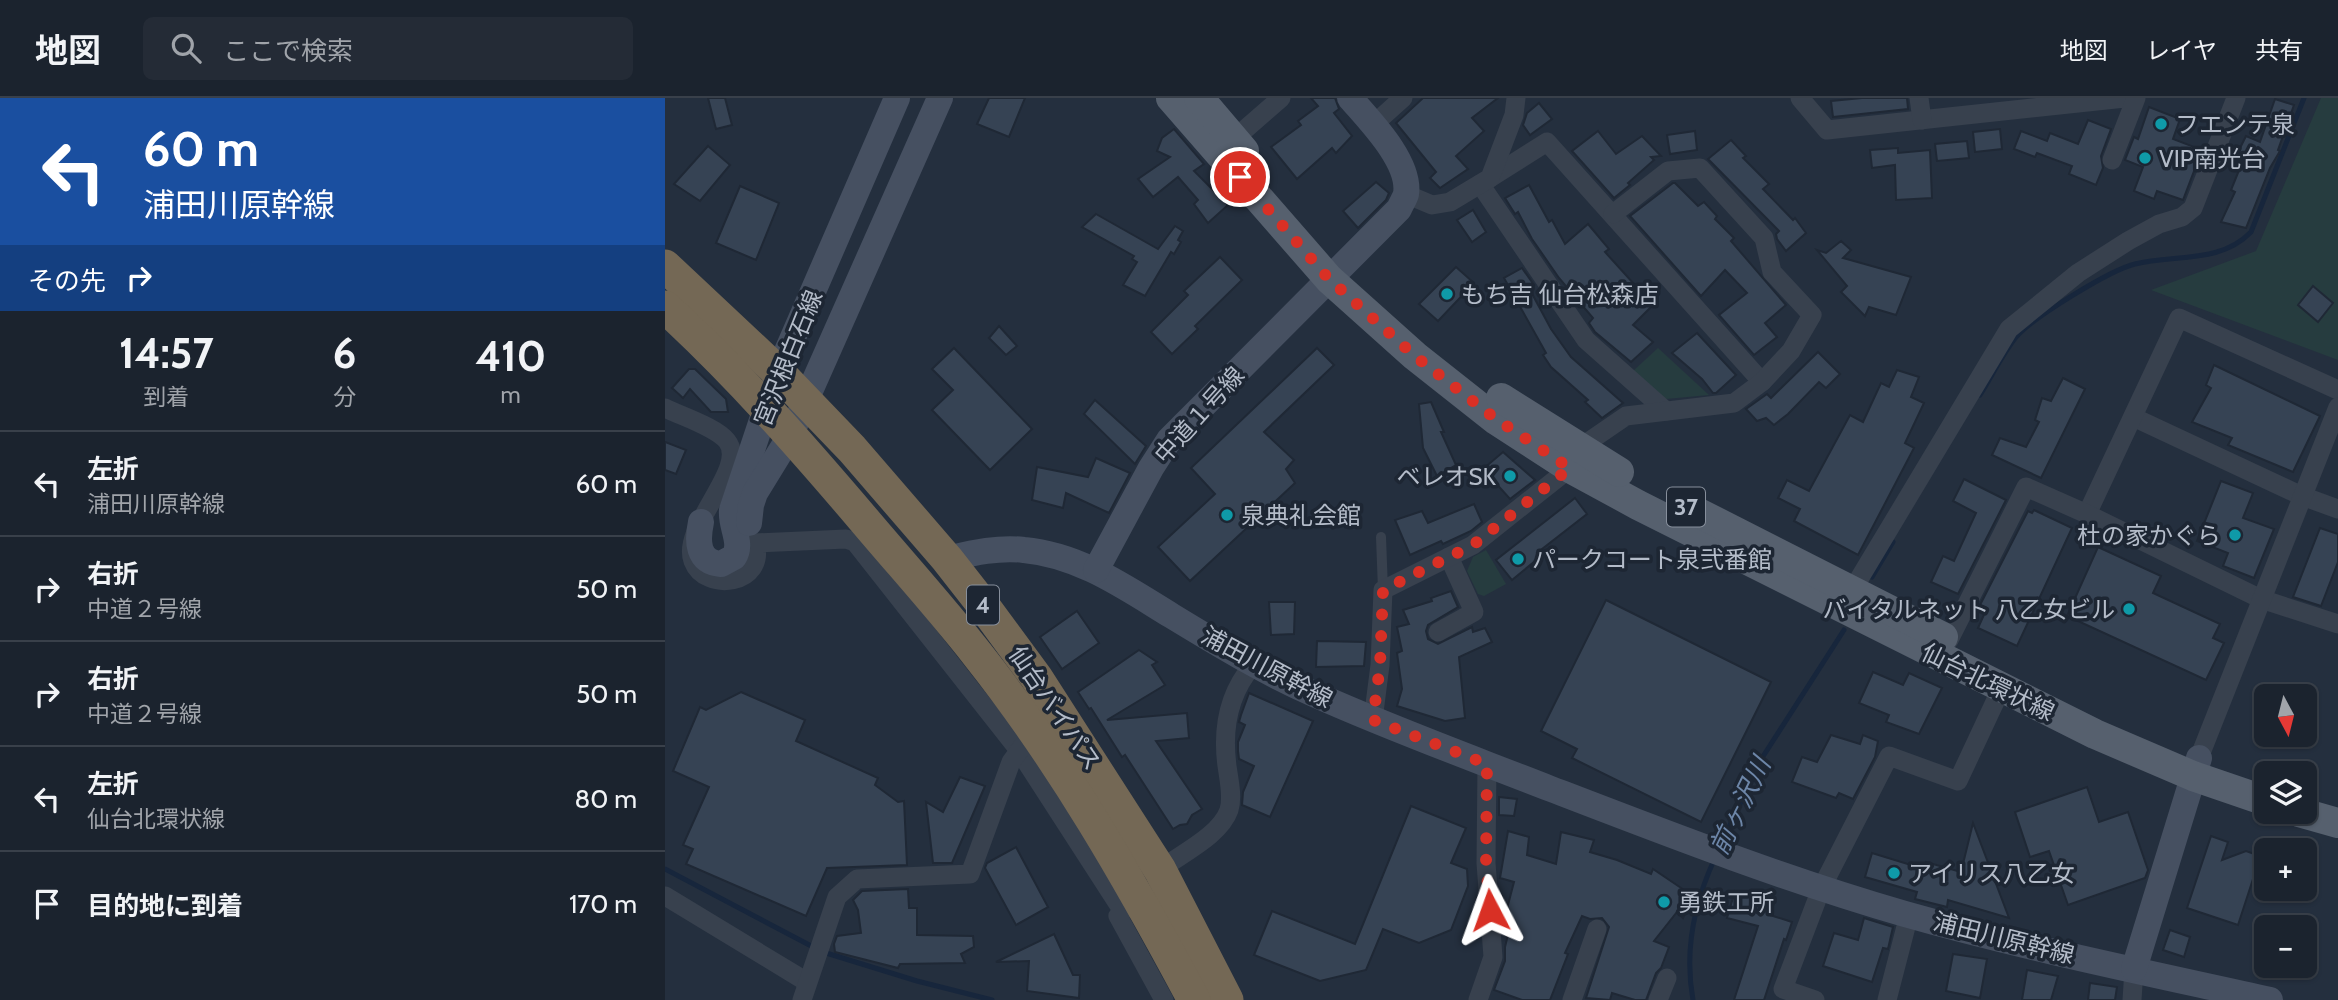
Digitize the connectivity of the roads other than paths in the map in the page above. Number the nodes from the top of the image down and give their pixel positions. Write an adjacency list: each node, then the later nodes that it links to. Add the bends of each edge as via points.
1 (897, 98): 25 (street, 宮沢根白石線)
2 (940, 98): 28 (street, 宮沢根白石線)
3 (1171, 98): 23 (main road, 仙台北環状線 / 37)
4 (1199, 98): 17 (main road, 仙台北環状線 / 37)
5 (1281, 98): 17 (street)
6 (1350, 98): 16 (street)
7 (1403, 98): 16 (street)
8 (1516, 98): 19 (street, via 1514,115)
9 (1800, 98): 15 (street, via 1827,130)
10 (1919, 98): 15 (street)
11 (2125, 98): 14 (street)
12 (2136, 98): 18 (street)
13 (2236, 98): 45 (street, via 2193,208 2078,273 2009,329)
14 (2085, 100): 15 (street)
15 (1922, 120)
16 (1373, 125): 20 (street, via 1399,161)
17 (1234, 139): 23 (main road, 仙台北環状線 / 37)
18 (2112, 160)
19 (1485, 181): 20 (street, via 1450,202 1432,205); 21 (street, via 1547,142); 32 (street, via 1586,340)
20 (1406, 194): 23 (street, 中道１号線, via 1399,209)
21 (1613, 214): 26 (street); 26 (street, via 1668,171 1700,168 1764,238 1772,272 1812,315 1791,351)
22 (665, 266): 25 (highway, 仙台バイパス / 4)
23 (1335, 273): 35 (main road, 仙台北環状線 / 37, via 1415,356 1496,419); 44 (street, 中道１号線, via 1169,440)
24 (665, 307): 31 (highway, 仙台バイパス / 4)
25 (778, 372): 28 (highway, 仙台バイパス / 4); 31 (street, 宮沢根白石線)
26 (1762, 382): 32 (street, via 1734,403)
27 (2338, 390): 33 (street, via 2179,318)
28 (806, 402): 34 (street, 宮沢根白石線); 43 (highway, 仙台バイパス / 4)
29 (2338, 407): 36 (street)
30 (665, 408): 39 (street, via 714,432 730,447 729,466)
31 (766, 408): 34 (highway, 仙台バイパス / 4); 39 (street, 宮沢根白石線, via 732,510 738,544 734,557 721,564 707,560 698,543)
32 (1666, 411): 35 (street, via 1626,416 1591,440)
33 (2133, 417): 36 (street); 38 (street)
34 (790, 436): 41 (street, 宮沢根白石線, via 751,505 749,528); 54 (highway, 仙台バイパス / 4, via 978,655)
35 (1576, 459): 42 (street, via 1473,545); 45 (main road, 仙台北環状線 / 37, via 1630,479); 52 (main road, 仙台北環状線 / 37, via 1638,505)
36 (2302, 496): 37 (street); 47 (street)
37 (2338, 509)
38 (2087, 514): 47 (street); 50 (street, via 2027,487)
39 (701, 522): 41 (street, via 691,554 706,575 735,580 745,575 756,560)
40 (1381, 537): 46 (lane)
41 (755, 543): 54 (street, via 855,542)
42 (1448, 557): 46 (street); 49 (street, via 1474,612)
43 (947, 559): 44 (street, 浦田川原幹線, via 981,551 1024,550); 63 (highway, 仙台バイパス / 4, via 1036,677)
44 (1096, 570): 51 (street, 浦田川原幹線)
45 (1850, 588): 50 (main road, 仙台北環状線 / 37)
46 (1383, 590): 53 (street)
47 (2261, 599): 48 (street); 56 (street)
48 (2338, 624)
49 (1438, 632)
50 (1949, 640): 56 (main road, 仙台北環状線 / 37)
51 (1253, 665): 53 (street, 浦田川原幹線); 63 (street, via 1240,680 1227,713 1229,810 1210,835)
52 (2001, 689): 56 (main road, 仙台北環状線 / 37, via 2095,734); 64 (street, via 1958,781 1889,756)
53 (1373, 720): 55 (street, 浦田川原幹線)
54 (1027, 742): 66 (highway, 仙台バイパス / 4, via 1089,814); 71 (street, via 1011,762 969,874 857,879 837,897)
55 (1487, 764): 64 (street, 浦田川原幹線); 75 (street, via 1486,863 1493,957)
56 (2196, 767): 57 (main road, 仙台北環状線 / 37); 58 (main road, 仙台北環状線 / 37); 69 (street)
57 (2254, 779)
58 (2254, 795)
59 (2317, 797): 60 (main road)
60 (2338, 803)
61 (2317, 817): 62 (main road)
62 (2338, 823)
63 (1160, 870): 74 (highway, 仙台バイパス / 4)
64 (1821, 889): 67 (street, 浦田川原幹線); 78 (street, via 1783,989)
65 (665, 896): 71 (street)
66 (1131, 903): 72 (street, via 1118,916); 73 (highway, 仙台バイパス / 4)
67 (1909, 915): 69 (street, 浦田川原幹線); 79 (street)
68 (1597, 929): 76 (street)
69 (2134, 970): 80 (street); 81 (street, 浦田川原幹線)
70 (1667, 978): 77 (street)
71 (806, 985)
72 (1164, 1000)
73 (1194, 1000)
74 (1227, 1000)
75 (1478, 1000)
76 (1572, 1000)
77 (1658, 1000)
78 (1815, 1000)
79 (1887, 1000)
80 (2131, 1000)
81 (2270, 1000)

